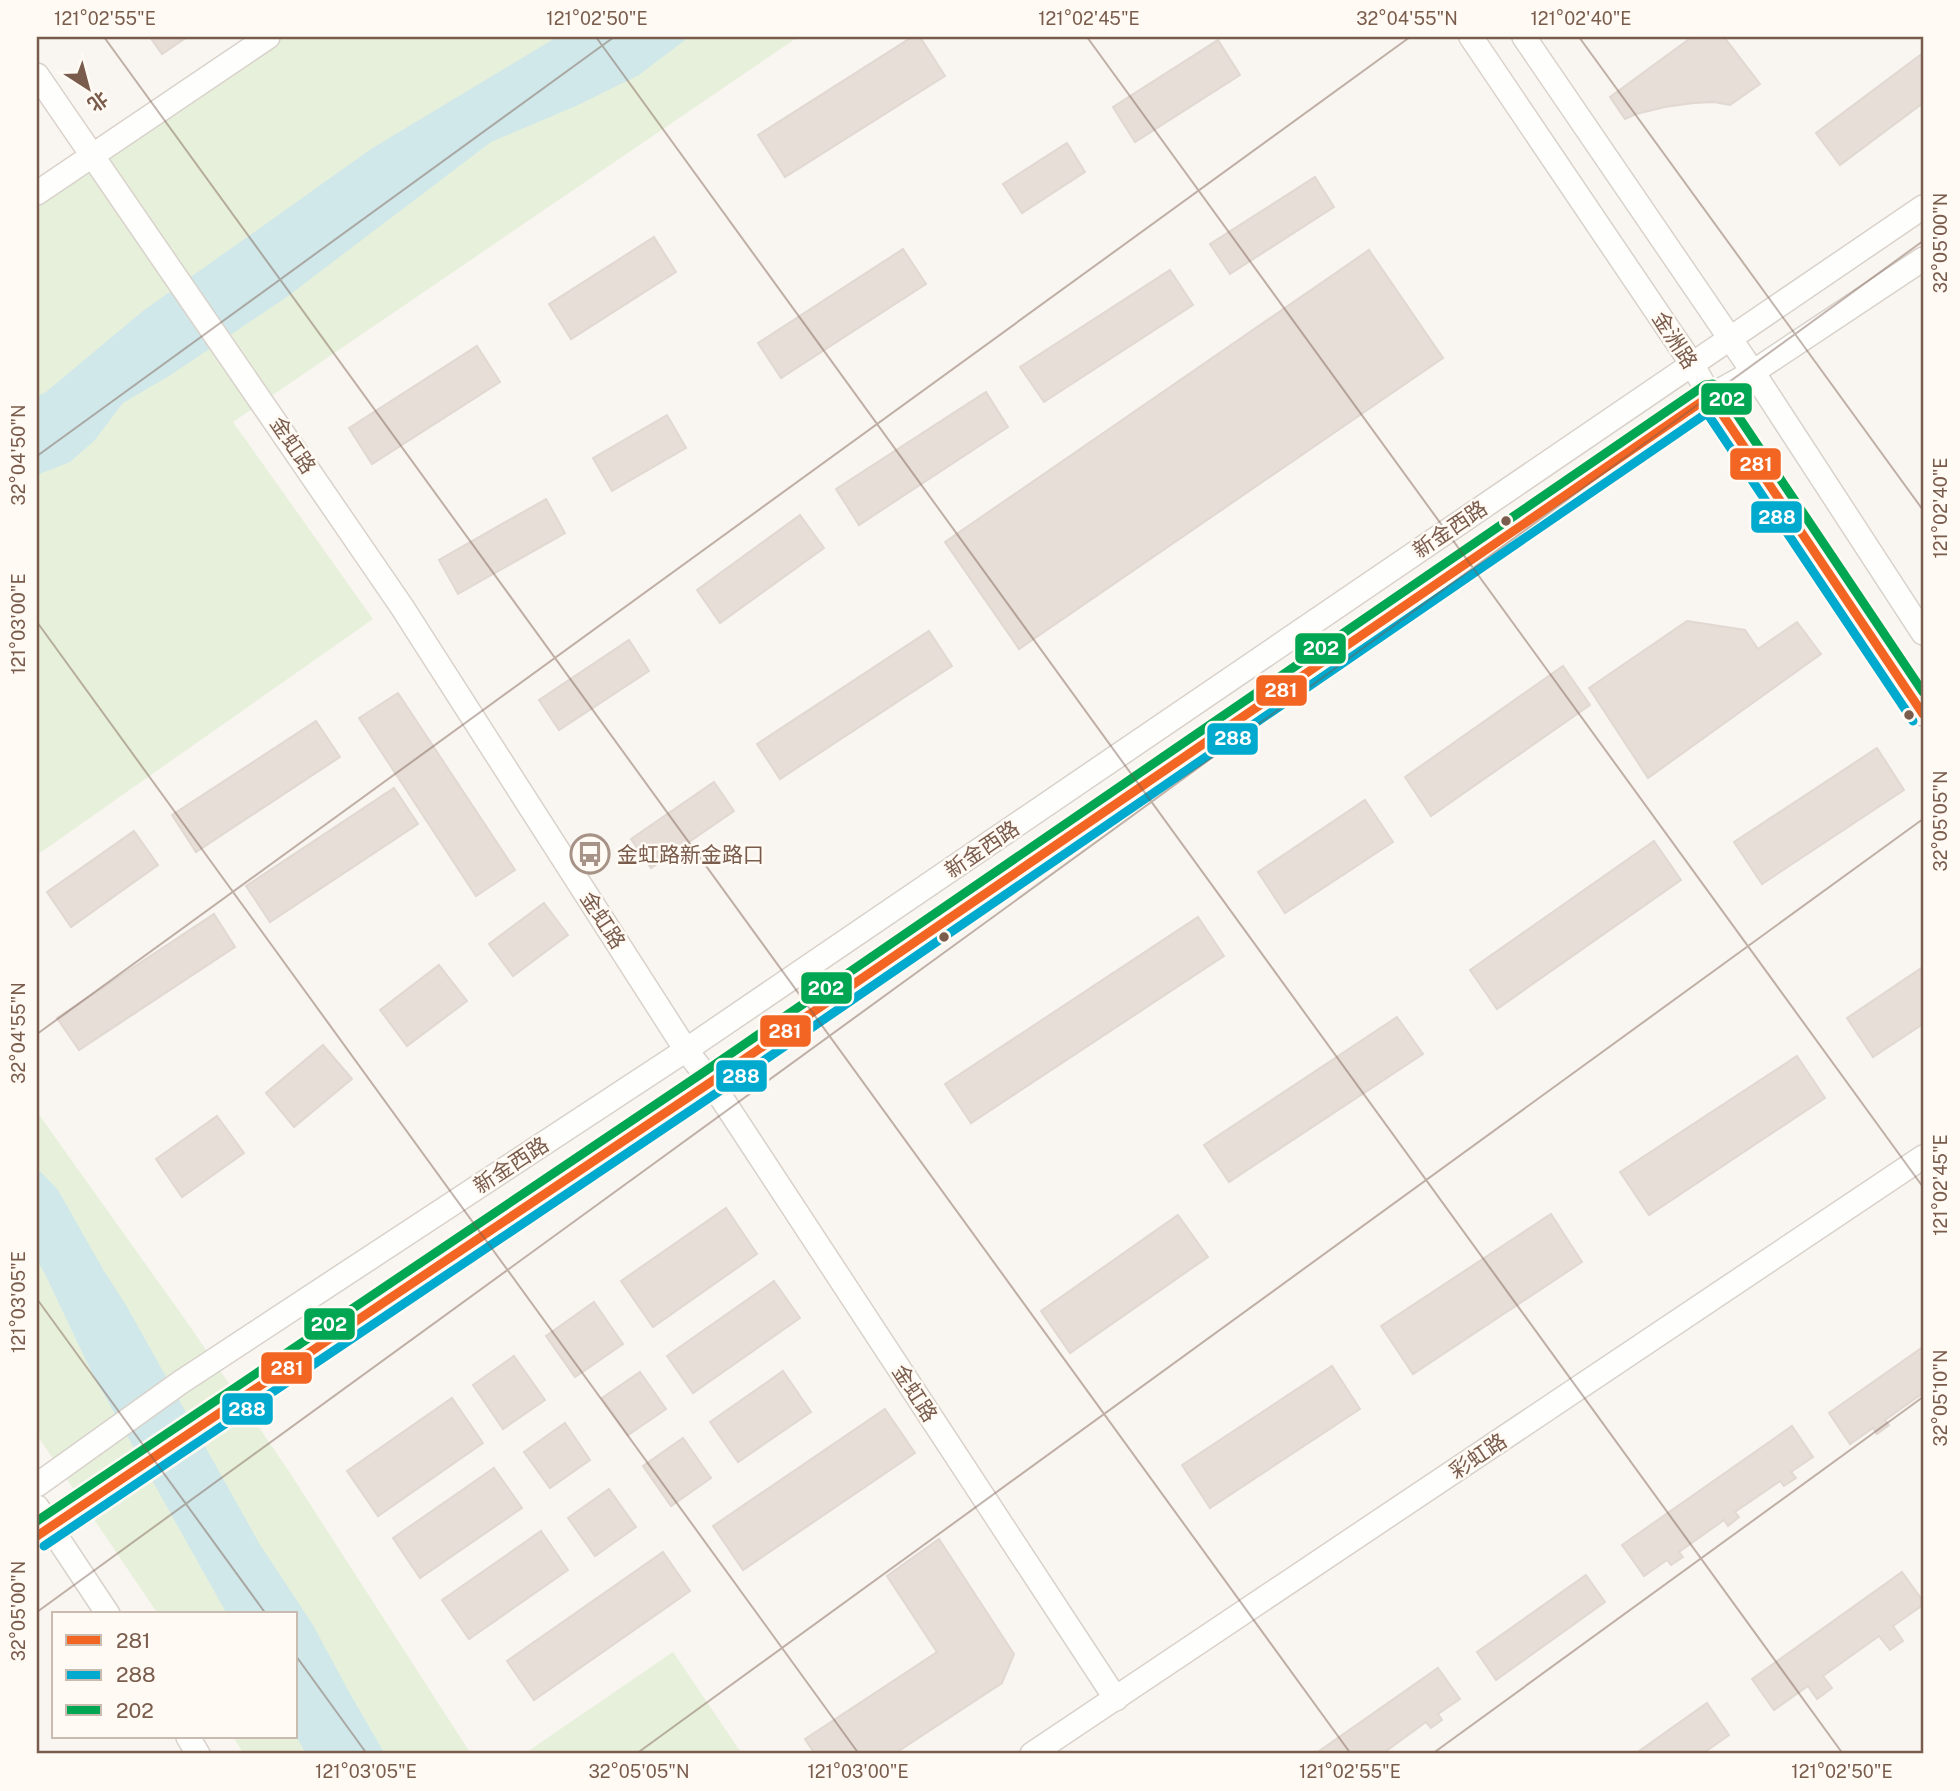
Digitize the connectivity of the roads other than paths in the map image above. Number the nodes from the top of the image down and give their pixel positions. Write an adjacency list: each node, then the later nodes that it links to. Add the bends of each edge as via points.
1 (268, 37): 5 (main road)
2 (1471, 37): 10 (main road, 金洲路)
3 (1524, 37): 9 (main road)
4 (37, 75): 5 (main road, 金虹路)
5 (93, 155): 6 (main road); 15 (main road, 金虹路, via 402,607)
6 (37, 193)
7 (1923, 207): 9 (main road, 新金西路)
8 (1923, 259): 11 (main road, 新金西路)
9 (1729, 340): 10 (main road, 新金西路); 11 (main road)
10 (1692, 364): 12 (main road, 金洲路); 15 (main road, 新金西路)
11 (1753, 372): 12 (main road, 新金西路); 13 (main road)
12 (1710, 396): 14 (main road, 金洲路); 16 (main road, 新金西路)
13 (1923, 634)
14 (1923, 715)
15 (686, 1051): 16 (main road, 金虹路); 18 (main road, 新金西路, via 181,1382)
16 (711, 1082): 20 (main road, 新金西路); 22 (main road, 金虹路)
17 (1923, 1157): 22 (main road, 彩虹路)
18 (37, 1485)
19 (37, 1507): 20 (main road)
20 (43, 1532): 21 (main road)
21 (106, 1612)
22 (1116, 1699): 25 (main road, 彩虹路)
23 (188, 1738): 24 (main road)
24 (198, 1754)
25 (1032, 1754)

